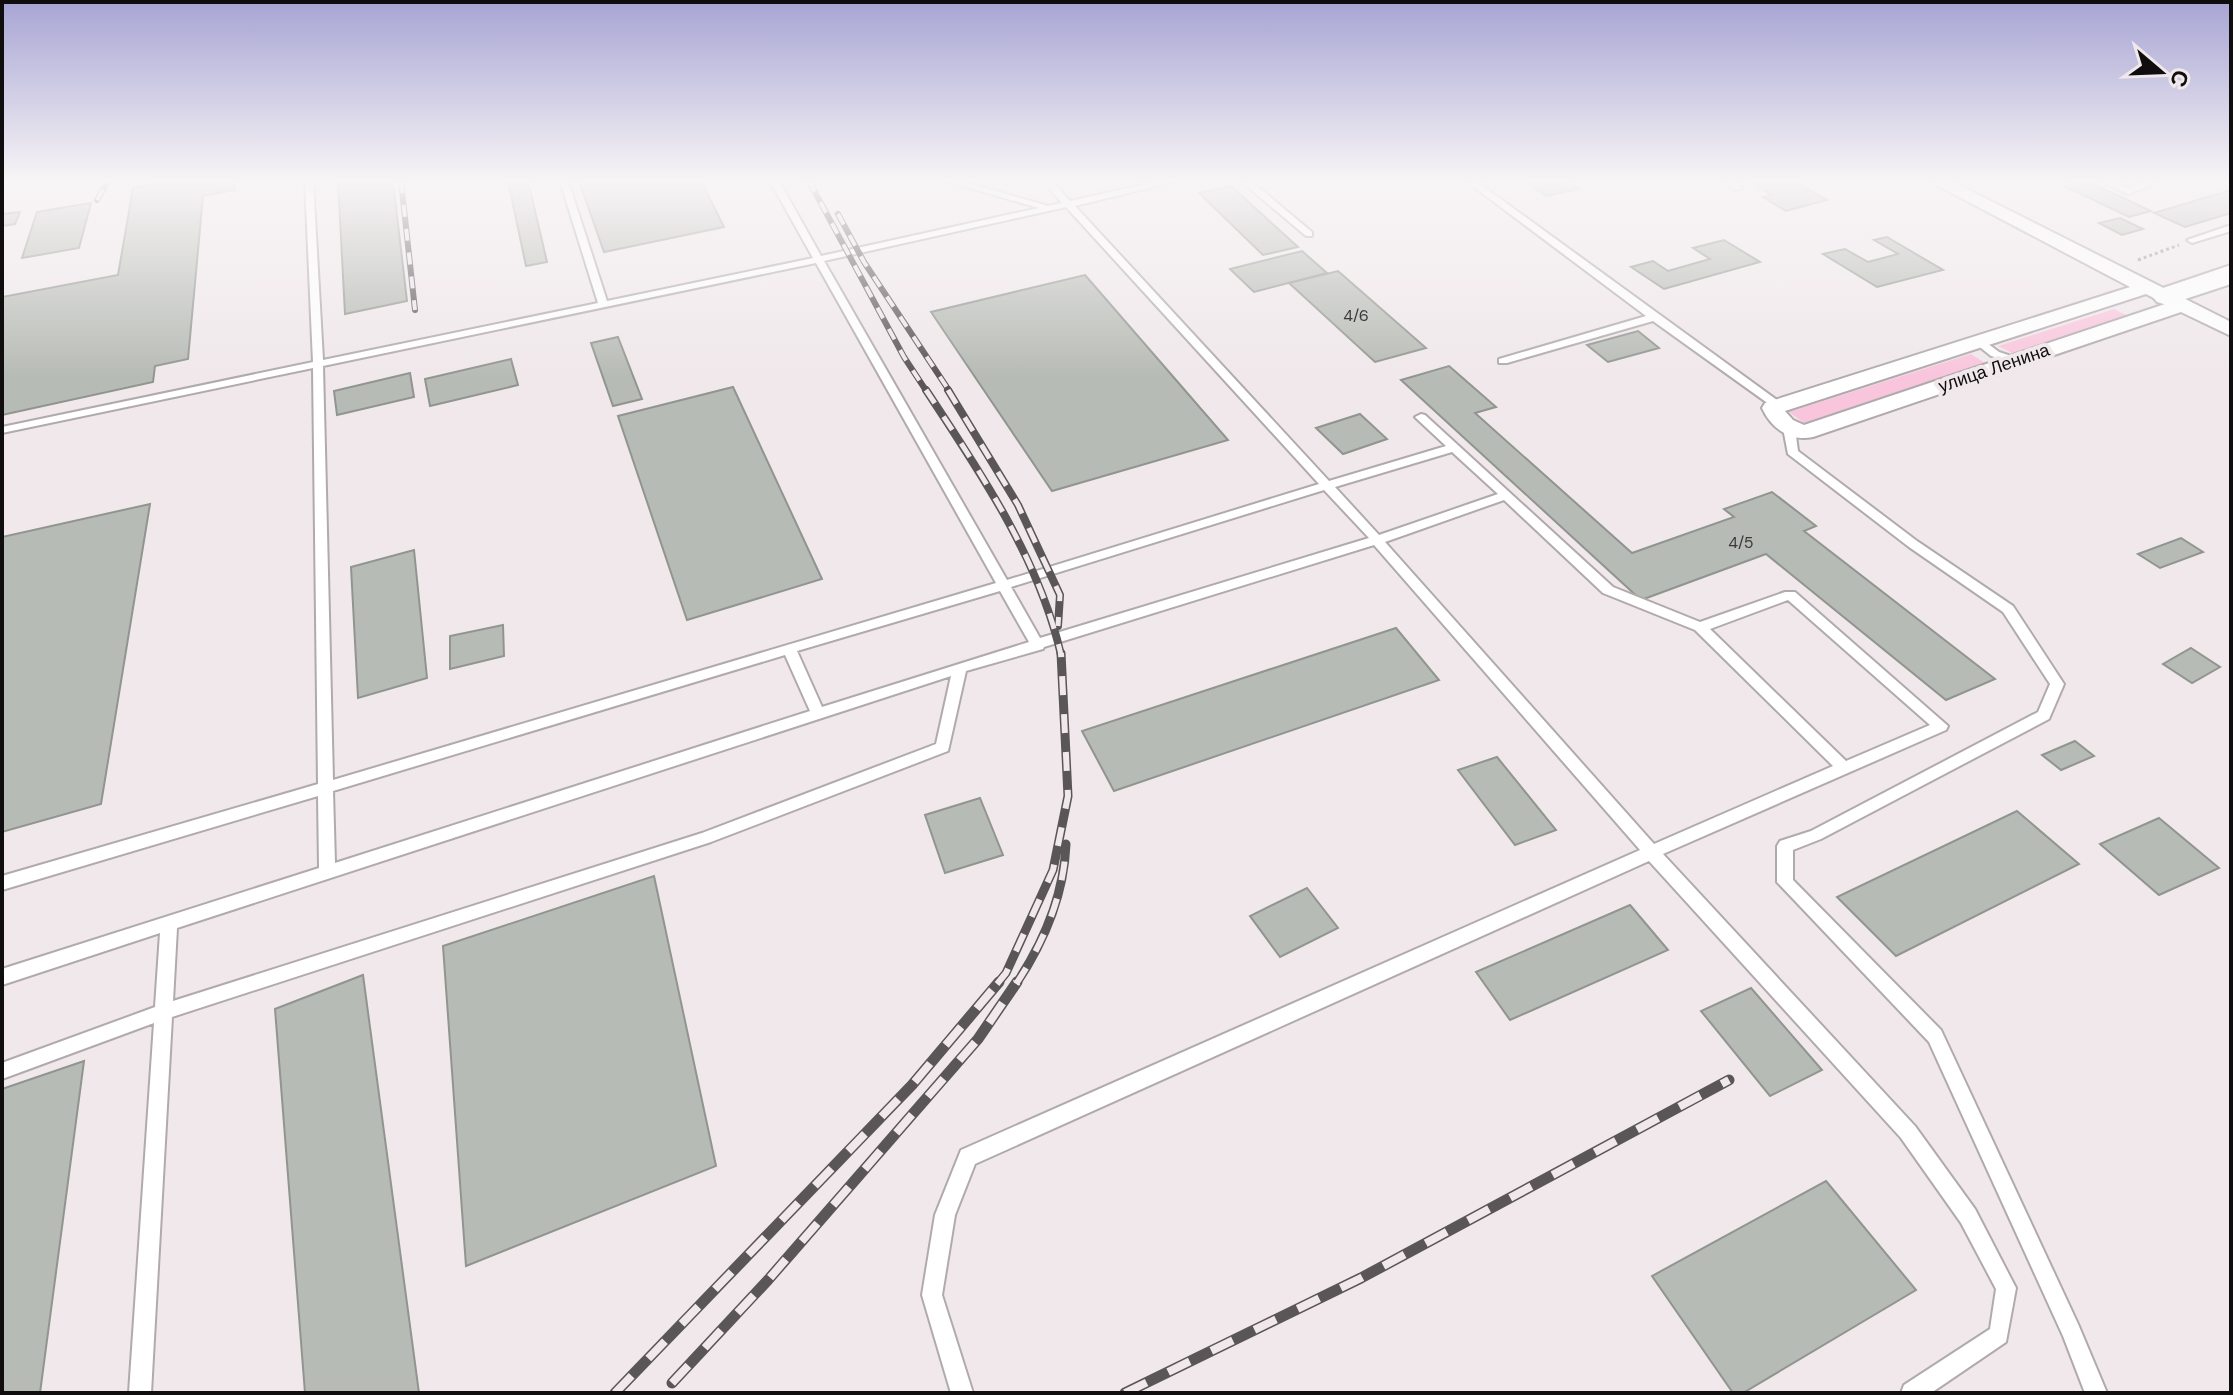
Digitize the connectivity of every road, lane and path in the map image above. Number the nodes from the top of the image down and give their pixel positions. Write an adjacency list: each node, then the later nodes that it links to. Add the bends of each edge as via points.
1 (312, 246): 19 (lane)
2 (585, 246): 13 (lane)
3 (812, 246): 9 (lane)
4 (878, 246): 9 (lane)
5 (1107, 246): 25 (lane)
6 (1558, 246): 14 (lane)
7 (2067, 246): 10 (street)
8 (2175, 246): 10 (path)
9 (820, 259): 13 (lane); 28 (lane)
10 (2113, 269): 12 (street)
11 (2231, 274): 12 (street, улица Ленина)
12 (2166, 296): 15 (street); 16 (street); 17 (street, улица Ленина)
13 (603, 303): 19 (lane)
14 (1654, 317): 18 (lane); 20 (lane)
15 (2231, 330)
16 (1983, 340): 17 (lane, via 1981,344 1995,354); 20 (street)
17 (2018, 360): 23 (street, улица Ленина)
18 (1503, 361)
19 (318, 362): 22 (lane); 35 (lane)
20 (1777, 405): 23 (street, via 1777,421)
21 (1421, 417): 24 (lane)
22 (2, 430)
23 (1797, 430): 46 (lane, via 1792,452 2008,609 2057,684 2044,715 1816,835 1785,846 1785,882 1935,1036)
24 (1452, 448): 25 (lane); 26 (lane)
25 (1325, 483): 27 (lane); 28 (lane)
26 (1505, 496): 27 (lane); 29 (lane, via 1608,590)
27 (1377, 540): 30 (lane); 36 (lane)
28 (1003, 584): 30 (lane); 31 (lane)
29 (1700, 627): 34 (lane); 34 (lane, via 1790,595 1941,726)
30 (1038, 646): 32 (lane)
31 (789, 648): 33 (lane); 35 (lane)
32 (960, 668): 33 (lane); 41 (lane, via 943,747 706,838)
33 (819, 715): 37 (lane)
34 (1844, 768): 36 (lane)
35 (325, 790): 37 (lane); 38 (lane)
36 (1650, 851): 44 (lane, via 968,1157 945,1215 932,1295); 45 (lane, via 1908,1132 1968,1216 2006,1288 1999,1335)
37 (327, 874): 39 (lane)
38 (2, 883)
39 (169, 925): 40 (lane); 41 (lane)
40 (2, 977)
41 (163, 1012): 42 (lane); 43 (lane)
42 (2, 1071)
43 (140, 1393)
44 (962, 1393)
45 (1912, 1393)
46 (2096, 1393)

